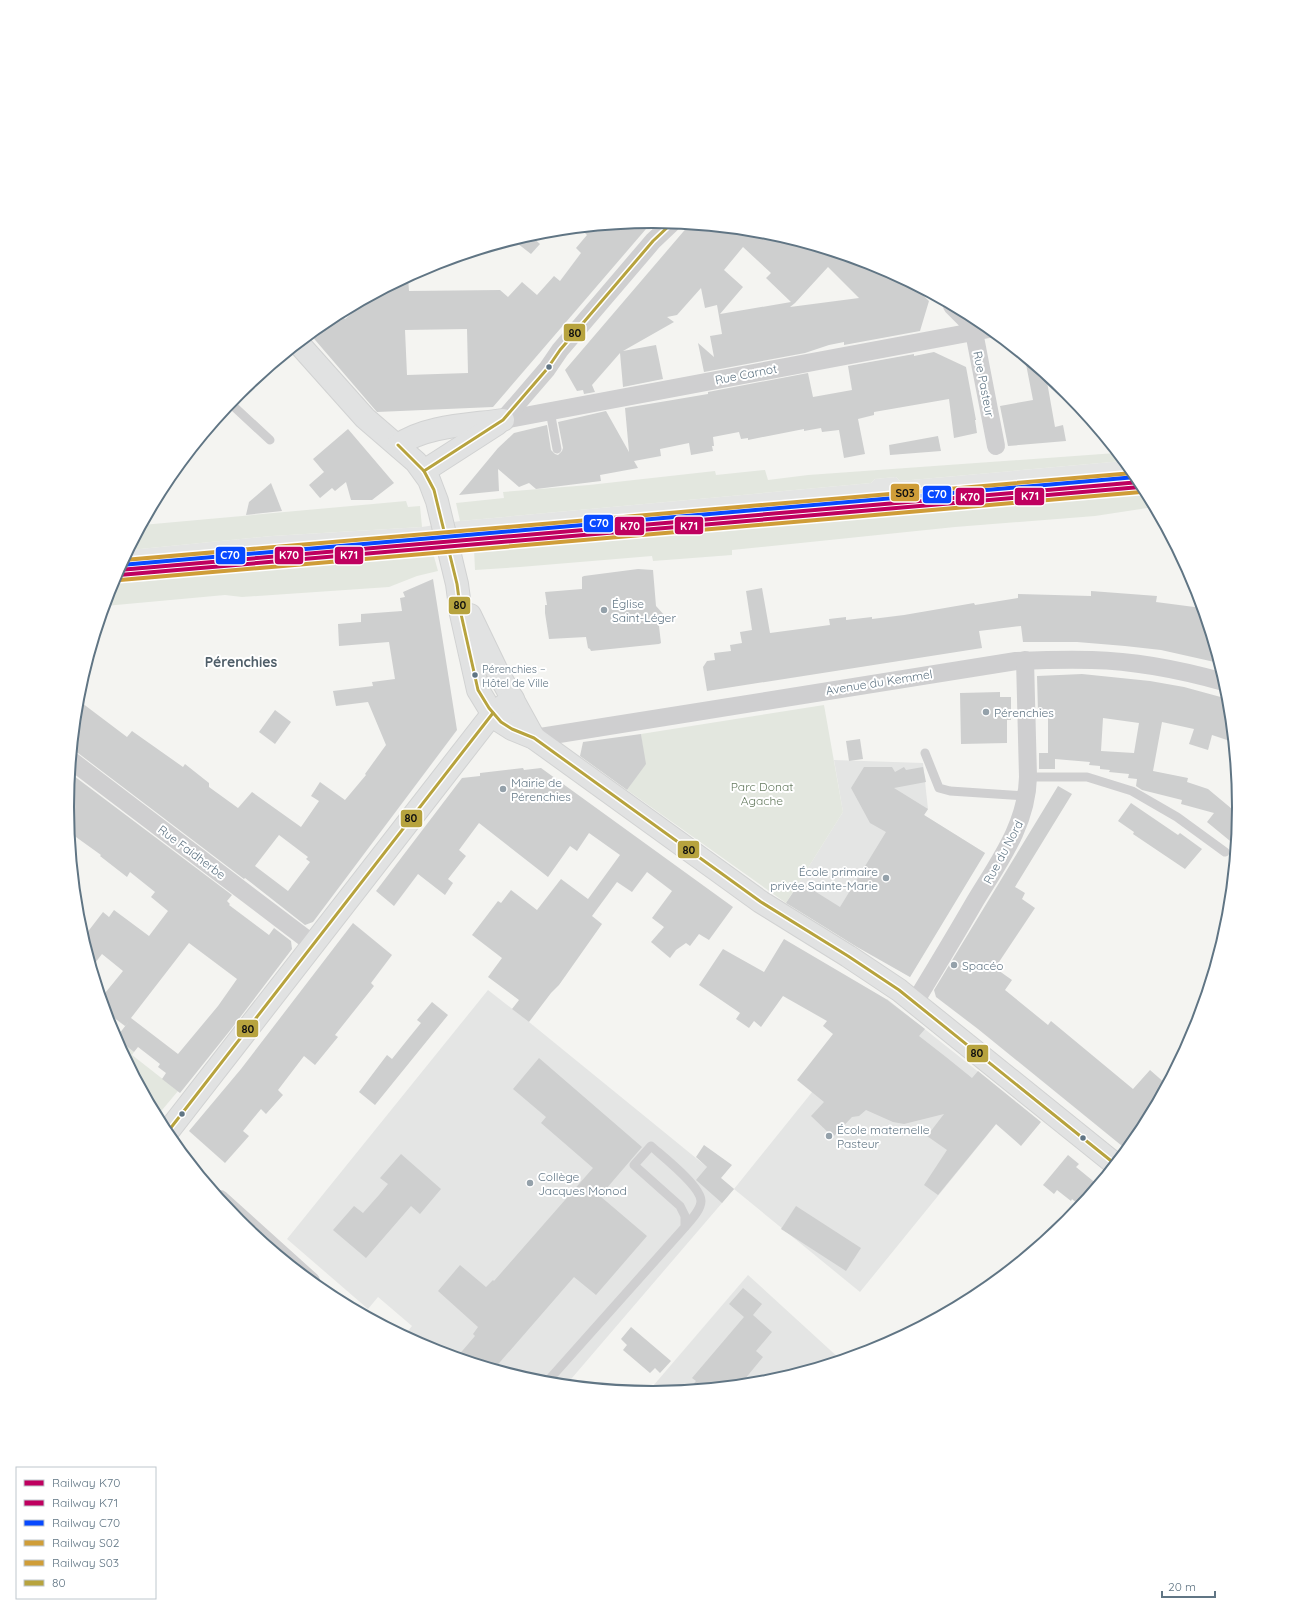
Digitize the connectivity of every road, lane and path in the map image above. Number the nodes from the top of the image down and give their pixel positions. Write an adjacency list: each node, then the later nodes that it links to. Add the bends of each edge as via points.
1 (666, 229): 8 (street, via 560,350)
2 (965, 320): 3 (street, Rue Pasteur)
3 (977, 328)
4 (981, 330): 7 (street, Rue Carnot); 11 (street, Rue Pasteur)
5 (302, 347): 10 (main road, via 365,418)
6 (235, 408): 9 (lane)
7 (550, 411): 8 (street, Rue Carnot); 12 (lane)
8 (503, 420): 10 (main road, Rue Carnot, via 430,430 409,437); 13 (main road, Rue Carnot)
9 (270, 440)
10 (398, 445): 13 (main road)
11 (996, 446)
12 (557, 450)
13 (424, 471): 14 (main road, via 434,490)
14 (456, 578): 17 (main road, via 478,632); 18 (main road, via 461,614 478,690)
15 (1025, 660): 16 (street, Avenue du Kemmel, via 1132,663 1189,672); 19 (street, Avenue du Kemmel); 22 (street, Rue du Nord)
16 (1217, 680)
17 (513, 699): 18 (main road); 19 (main road)
18 (493, 713): 19 (main road, via 512,729); 25 (main road)
19 (534, 738): 26 (main road, via 761,902 875,973)
20 (925, 753): 23 (lane, via 939,788)
21 (76, 764): 25 (street, Rue Faidherbe)
22 (1028, 777): 23 (street, Rue du Nord); 24 (lane, via 1087,777 1132,790 1177,817)
23 (1027, 796): 26 (street, Rue du Nord, via 1019,826 1006,852)
24 (1225, 852)
25 (313, 944): 27 (main road)
26 (915, 1002): 28 (main road)
27 (171, 1128)
28 (1111, 1161)
29 (685, 1227): 29 (lane, via 701,1201 698,1192 651,1146 634,1165 680,1206 685,1216); 30 (lane)
30 (551, 1377)

